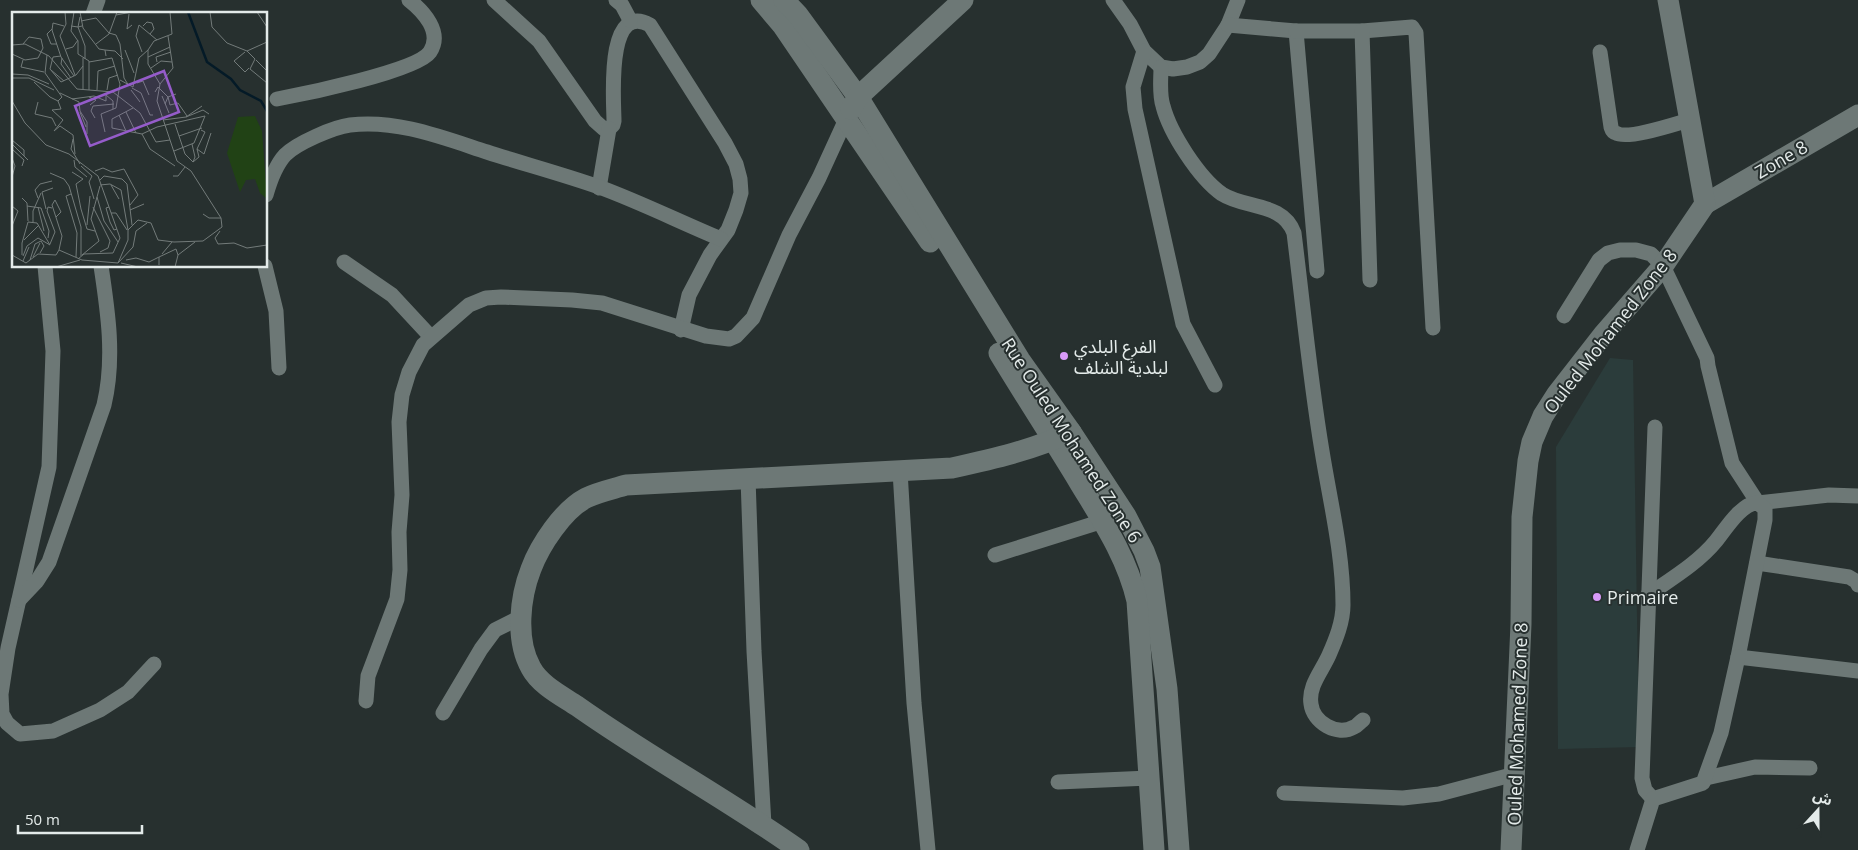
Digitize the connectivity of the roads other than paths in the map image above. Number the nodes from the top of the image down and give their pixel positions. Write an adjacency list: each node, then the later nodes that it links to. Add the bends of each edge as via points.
1 (98, 0): 12 (street)
2 (409, 0): 22 (street, via 421,10 432,28 432,49 424,57 395,70)
3 (494, 0): 26 (street, via 540,41 595,121)
4 (616, 0): 13 (street)
5 (761, 0): 24 (street, Rue Ouled Mohamed Zone 6, via 783,26)
6 (784, 0): 21 (street, Rue Ouled Mohamed Zone 6)
7 (964, 0): 21 (street)
8 (1113, 0): 14 (street)
9 (1124, 0): 14 (street)
10 (1238, 0): 15 (street)
11 (1668, 0): 25 (street)
12 (94, 12)
13 (630, 20): 26 (street, via 621,28 617,39 614,121); 30 (street, via 644,19 650,24 736,164 741,193 728,230)
14 (1130, 24): 18 (street)
15 (1228, 25): 16 (street); 20 (street, via 1200,62 1173,69)
16 (1296, 31): 17 (street); 36 (street)
17 (1362, 31): 37 (street); 39 (street, via 1412,27 1416,33)
18 (1144, 51): 20 (street); 43 (street, via 1133,87 1135,109 1183,324)
19 (1600, 52): 25 (street, via 1611,127 1616,133 1647,132)
20 (1161, 67): 62 (street, via 1162,104 1166,116 1182,147 1204,177 1222,194 1280,215 1288,221 1294,233 1343,586 1343,618 1312,688 1310,703 1314,714 1325,726 1345,730 1354,728)
21 (858, 97): 24 (street); 45 (street, Rue Ouled Mohamed Zone 6, via 1020,360)
22 (277, 99)
23 (1858, 115): 29 (street, Zone 8)
24 (846, 119): 40 (street, via 820,178 789,235 753,318 742,331 729,339); 45 (street, Rue Ouled Mohamed Zone 6)
25 (1689, 120): 29 (street)
26 (609, 130): 27 (street)
27 (600, 188): 28 (street, via 438,136 362,124 325,132 291,150 273,174); 30 (street)
28 (268, 190)
29 (1705, 204): 32 (street, Ouled Mohamed Zone 8)
30 (721, 239): 40 (street, via 689,295)
31 (344, 262): 41 (street, via 392,295)
32 (1663, 266): 38 (street, via 1651,254 1636,250 1608,253 1599,260); 49 (street, via 1707,358 1732,463); 64 (street, Ouled Mohamed Zone 8, via 1557,394 1532,442 1522,517)
33 (45, 268): 55 (street, via 53,351 49,466)
34 (100, 268): 55 (street, via 107,304 110,357 107,390 50,562 38,581)
35 (265, 268): 42 (street, via 276,311)
36 (1317, 271)
37 (1370, 280)
38 (1564, 316)
39 (1433, 328)
40 (681, 330): 41 (street, via 602,303 501,297 486,298 469,305)
41 (431, 337): 60 (street, via 423,345 409,372 402,395 399,422 402,495 399,584 397,599 368,676)
42 (279, 368)
43 (1215, 385)
44 (1655, 427): 54 (street)
45 (1062, 436): 46 (street, via 996,459 952,468); 50 (street, Rue Ouled Mohamed Zone 6); 74 (street, Rue Ouled Mohamed Zone 6, via 1126,516 1150,567 1168,689)
46 (900, 471): 47 (street); 72 (street, via 914,703)
47 (748, 478): 56 (street, via 626,485 586,498 562,519 546,540 525,584); 70 (street)
48 (1858, 496): 49 (street, via 1829,495)
49 (1758, 503): 52 (street, via 1766,515); 54 (street, via 1749,504 1707,552)
50 (1103, 521): 51 (street); 65 (street, Rue Ouled Mohamed Zone 6, via 1125,563 1137,601)
51 (995, 555)
52 (1756, 563): 53 (street, via 1849,577); 57 (street)
53 (1858, 585)
54 (1648, 595): 69 (street, via 1642,778 1645,790)
55 (19, 600): 58 (street, via 1,694 2,714 20,734 53,731 100,710 128,692)
56 (521, 617): 61 (street, via 495,630); 70 (street, via 525,653 538,678 594,718)
57 (1738, 657): 59 (street); 66 (street, via 1721,733)
58 (154, 664)
59 (1858, 671)
60 (366, 701)
61 (443, 713)
62 (1363, 720)
63 (1810, 768): 66 (street, via 1755,767)
64 (1515, 774): 68 (street, via 1439,794 1402,798); 75 (street, Ouled Mohamed Zone 8)
65 (1149, 778): 67 (street); 73 (street, Rue Ouled Mohamed Zone 6)
66 (1706, 778): 69 (street, via 1698,786)
67 (1058, 782)
68 (1284, 793)
69 (1653, 799): 76 (street)
70 (764, 825): 71 (street)
71 (800, 850)
72 (928, 850)
73 (1154, 850)
74 (1179, 850)
75 (1511, 850)
76 (1637, 850)

